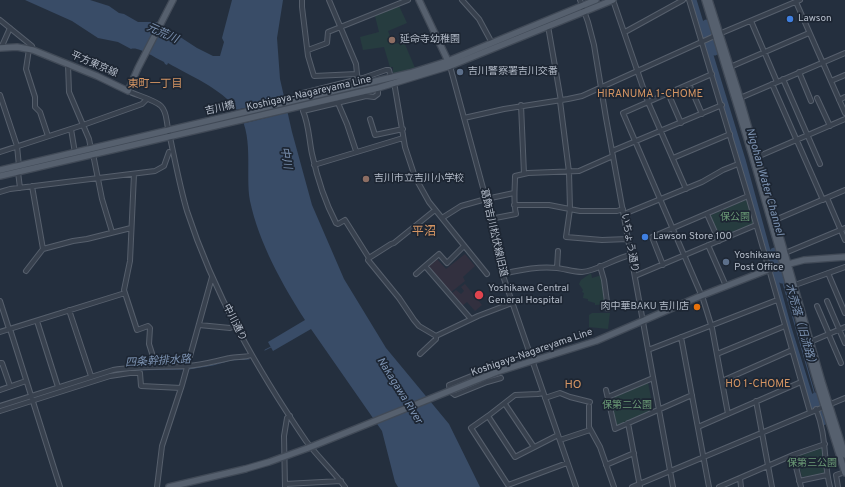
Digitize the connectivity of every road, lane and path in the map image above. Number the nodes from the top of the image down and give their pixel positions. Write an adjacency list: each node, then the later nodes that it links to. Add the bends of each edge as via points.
1 (173, 0): 48 (main road)
2 (302, 0): 27 (street)
3 (329, 0): 19 (street)
4 (408, 0): 19 (street)
5 (419, 0): 32 (main road)
6 (596, 0): 14 (main road, Koshigaya-Nagareyama Line)
7 (613, 0): 14 (main road, Koshigaya-Nagareyama Line); 20 (street)
8 (683, 0): 20 (street)
9 (689, 0): 23 (street)
10 (705, 0): 22 (main road)
11 (709, 0): 22 (main road)
12 (464, 1): 24 (street, via 479,19)
13 (798, 1): 16 (street); 21 (street)
14 (582, 6): 17 (main road, Koshigaya-Nagareyama Line); 24 (main road, Koshigaya-Nagareyama Line); 46 (street, いちょう通り, via 594,45)
15 (0, 20): 18 (street)
16 (751, 21): 22 (street); 28 (street)
17 (548, 26): 32 (main road, Koshigaya-Nagareyama Line); 57 (street)
18 (10, 28): 25 (street); 26 (street, via 32,46)
19 (341, 28): 27 (street, via 328,32 327,43); 36 (street, via 356,64)
20 (625, 32): 34 (street)
21 (810, 33): 28 (street); 30 (street)
22 (716, 36): 23 (street); 33 (main road); 137 (main road)
23 (702, 42): 34 (street); 37 (street)
24 (492, 43): 32 (main road, Koshigaya-Nagareyama Line)
25 (1, 48): 26 (main road, 平方東京線, via 17,47)
26 (31, 50): 31 (main road, 平方東京線); 77 (street, via 26,69 35,97 35,106 40,112)
27 (308, 50): 36 (street, via 314,76)
28 (764, 52): 33 (street); 43 (street)
29 (845, 53): 30 (street)
30 (822, 62): 35 (street); 42 (street)
31 (68, 64): 48 (main road, 平方東京線); 70 (street, via 69,92)
32 (449, 64): 41 (main road, Koshigaya-Nagareyama Line); 66 (street, 葛飾吉川松伏線旧道)
33 (730, 68): 53 (main road)
34 (637, 71): 46 (street); 59 (street)
35 (799, 72): 40 (street); 58 (street)
36 (357, 74): 39 (street)
37 (712, 74): 44 (street); 63 (street)
38 (845, 75): 42 (street)
39 (358, 79): 41 (street, via 388,70); 50 (street)
40 (783, 79): 43 (street); 78 (street)
41 (393, 80): 47 (main road, Koshigaya-Nagareyama Line); 61 (main road, Koshigaya-Nagareyama Line); 73 (street)
42 (831, 81): 56 (street)
43 (777, 82): 45 (street)
44 (689, 84): 49 (street); 65 (street)
45 (772, 84): 53 (street); 80 (street)
46 (601, 87): 57 (street, via 582,96); 88 (street, いちょう通り)
47 (378, 88): 60 (street, via 378,94 374,97 366,96); 61 (main road, Koshigaya-Nagareyama Line)
48 (128, 91): 55 (street, 中川通り)
49 (668, 93): 59 (street); 69 (street)
50 (299, 94)
51 (0, 95): 82 (street)
52 (845, 97): 56 (street)
53 (740, 98): 89 (main road)
54 (817, 98): 71 (street)
55 (146, 99): 70 (street, via 142,104); 75 (street, 中川通り, via 158,103 163,108)
56 (839, 100): 64 (street)
57 (560, 101): 62 (street); 96 (street)
58 (811, 101)
59 (648, 102): 74 (street); 81 (street, via 623,113)
60 (338, 103): 83 (street); 93 (street, via 303,111)
61 (293, 104): 75 (main road, 吉川橋)
62 (521, 106): 66 (street); 98 (street)
63 (722, 106): 65 (street); 76 (street)
64 (845, 113)
65 (702, 114): 69 (street)
66 (464, 118): 108 (street, 葛飾吉川松伏線旧道)
67 (370, 119): 73 (street, via 375,135)
68 (845, 119): 71 (street)
69 (681, 123): 74 (street)
70 (83, 125): 72 (street); 85 (street)
71 (830, 126): 78 (street)
72 (71, 129): 77 (street); 87 (street)
73 (403, 129): 79 (street)
74 (661, 132): 81 (street); 90 (street)
75 (170, 134): 85 (main road); 149 (street, 中川通り, via 186,208)
76 (730, 134): 90 (street); 91 (street)
77 (48, 136): 82 (street)
78 (808, 136): 80 (street); 92 (street)
79 (403, 138): 83 (street); 113 (street, via 415,177)
80 (797, 141): 89 (street); 109 (street)
81 (635, 142): 88 (street); 110 (street)
82 (17, 146): 84 (street); 94 (street)
83 (356, 151): 93 (street)
84 (0, 152)
85 (92, 152): 87 (main road); 94 (main road); 100 (street)
86 (169, 152): 97 (street, via 166,164 162,168)
87 (75, 153): 94 (main road)
88 (613, 154): 96 (street, via 579,171); 114 (street, いちょう通り)
89 (757, 157): 118 (main road)
90 (673, 158): 103 (street)
91 (738, 164): 103 (street); 107 (street)
92 (820, 164)
93 (314, 165): 135 (street, via 336,223 345,220)
94 (19, 169): 95 (main road); 99 (main road); 102 (street)
95 (0, 170)
96 (569, 172): 98 (street); 112 (street)
97 (134, 174): 100 (street); 120 (street)
98 (524, 174): 106 (street, via 515,176)
99 (0, 176)
100 (98, 178): 101 (street); 123 (street)
101 (32, 186): 102 (street); 129 (street)
102 (20, 188): 105 (street)
103 (686, 188): 110 (street)
104 (845, 190): 109 (street)
105 (0, 192)
106 (514, 194): 108 (street); 111 (street)
107 (748, 196): 115 (street); 119 (street)
108 (486, 199): 116 (street, via 461,206); 117 (street, 葛飾吉川松伏線旧道)
109 (825, 199): 118 (street); 122 (street)
110 (660, 200): 114 (street); 121 (street)
111 (514, 205): 112 (street, via 549,205); 117 (street, via 516,214)
112 (570, 209): 114 (street); 124 (street, via 566,238)
113 (435, 210): 116 (street); 135 (street, via 394,243)
114 (623, 212): 124 (street, いちょう通り)
115 (707, 214): 121 (street); 126 (street)
116 (442, 218): 128 (street)
117 (490, 219): 147 (street, 葛飾吉川松伏線旧道)
118 (775, 220): 131 (main road)
119 (756, 224): 126 (street); 142 (street)
120 (131, 228): 123 (street); 152 (street)
121 (672, 229): 133 (street); 136 (street, via 652,237)
122 (843, 229): 125 (street); 131 (street)
123 (112, 232): 129 (street)
124 (628, 239): 132 (street, いちょう通り)
125 (845, 240)
126 (719, 241): 127 (street)
127 (708, 245): 133 (street); 151 (street)
128 (464, 246): 138 (street, via 447,263 439,254); 146 (street)
129 (43, 249): 143 (street)
130 (558, 251): 141 (street)
131 (785, 253): 137 (main road)
132 (631, 255): 139 (street); 148 (street, いちょう通り)
133 (684, 256): 136 (street); 153 (street)
134 (845, 257): 137 (main road, Koshigaya-Nagareyama Line, via 804,260)
135 (369, 258): 174 (street, via 419,326)
136 (663, 264): 148 (street)
137 (784, 265): 142 (main road, Koshigaya-Nagareyama Line); 150 (main road); 210 (main road)
138 (425, 266): 145 (street); 162 (street)
139 (600, 266): 141 (street, via 581,272); 159 (street)
140 (845, 267): 144 (street)
141 (557, 268): 147 (street, via 533,268)
142 (770, 269): 151 (main road, Koshigaya-Nagareyama Line); 154 (street)
143 (26, 270)
144 (828, 273): 150 (street); 161 (street)
145 (416, 274)
146 (487, 274)
147 (502, 274): 157 (street, 葛飾吉川松伏線旧道)
148 (635, 276): 164 (street, いちょう通り)
149 (212, 277): 165 (street); 166 (street, 中川通り)
150 (795, 285): 176 (main road)
151 (726, 286): 153 (main road, Koshigaya-Nagareyama Line)
152 (125, 294): 160 (street); 187 (street, via 137,330 148,326 150,328 149,344)
153 (701, 296): 164 (main road, Koshigaya-Nagareyama Line); 167 (street)
154 (777, 300): 167 (street); 168 (street)
155 (0, 301): 170 (street)
156 (828, 301): 171 (street)
157 (512, 303): 162 (street); 183 (street, 葛飾吉川松伏線旧道)
158 (817, 306): 173 (street)
159 (608, 309)
160 (69, 310): 163 (street); 190 (street)
161 (845, 312)
162 (471, 319): 174 (street)
163 (37, 320): 170 (street); 197 (street)
164 (643, 321): 178 (street, いちょう通り); 183 (main road, Koshigaya-Nagareyama Line, via 596,341)
165 (199, 325): 166 (street, via 230,328); 188 (street)
166 (235, 326): 182 (street, 中川通り)
167 (712, 326): 175 (street); 181 (street)
168 (785, 326): 179 (street); 181 (street)
169 (845, 328): 171 (street)
170 (9, 329): 172 (street); 193 (street)
171 (840, 330): 173 (street); 177 (street)
172 (0, 332)
173 (829, 335): 176 (street); 185 (street)
174 (436, 336): 180 (street)
175 (681, 337): 178 (street); 202 (street)
176 (810, 342): 210 (main road)
177 (845, 343)
178 (648, 350): 192 (street, いちょう通り)
179 (792, 350): 194 (street); 195 (street)
180 (420, 354)
181 (717, 354): 194 (street)
182 (251, 355): 188 (street); 215 (street, 中川通り)
183 (532, 361): 201 (street, 葛飾吉川松伏線旧道); 243 (main road, Koshigaya-Nagareyama Line, bridge, via 497,372 269,462)
184 (0, 363): 189 (street)
185 (841, 363)
186 (493, 365): 191 (street, via 449,385 449,388 455,395)
187 (156, 366): 188 (street); 190 (street, via 130,367)
188 (188, 366): 198 (street)
189 (2, 372): 196 (street)
190 (90, 376): 197 (street)
191 (501, 378)
192 (653, 378): 203 (street); 211 (street, いちょう通り)
193 (26, 381): 196 (street); 206 (street)
194 (722, 381): 214 (street)
195 (801, 382): 207 (street); 213 (street)
196 (10, 386): 199 (street)
197 (58, 387): 206 (street)
198 (181, 388): 206 (street, via 141,386 140,373 130,373 110,376); 242 (street, via 162,446)
199 (0, 390)
200 (606, 390): 203 (street)
201 (543, 393): 204 (street, 葛飾吉川松伏線旧道); 208 (street, via 515,395)
202 (692, 395): 211 (street); 218 (street)
203 (608, 397): 217 (street, via 615,429)
204 (545, 398): 219 (street, via 560,393 590,404); 221 (street, 葛飾吉川松伏線旧道)
205 (845, 398): 210 (street)
206 (32, 399): 209 (street); 212 (street); 241 (street)
207 (756, 401): 214 (street); 220 (street)
208 (505, 404): 216 (street); 224 (street)
209 (0, 406)
210 (821, 407): 213 (street); 223 (street); 227 (main road); 233 (main road)
211 (660, 409): 217 (street); 232 (street, いちょう通り)
212 (0, 411)
213 (810, 412): 220 (street)
214 (728, 414): 218 (street)
215 (290, 416): 236 (street, 中川通り, via 314,452); 238 (street, via 287,418 284,436)
216 (488, 416): 224 (street, via 515,458); 240 (street, via 471,428)
217 (628, 423): 225 (street)
218 (698, 427): 228 (street)
219 (590, 430): 222 (street); 230 (street)
220 (762, 432): 228 (street); 231 (street)
221 (558, 435): 222 (street, 葛飾吉川松伏線旧道); 224 (street)
222 (560, 440): 229 (street, 葛飾吉川松伏線旧道)
223 (825, 444): 226 (street); 234 (street)
224 (534, 447)
225 (634, 453): 230 (street); 239 (street)
226 (793, 455): 231 (street); 237 (street)
227 (845, 455)
228 (703, 457): 232 (street); 249 (street)
229 (567, 463): 240 (street); 245 (street, 葛飾吉川松伏線旧道)
230 (606, 465): 246 (street)
231 (768, 466): 235 (street); 252 (street)
232 (670, 471): 239 (street); 248 (street, いちょう通り)
233 (845, 472): 255 (street, via 836,475)
234 (827, 475): 237 (street); 254 (street)
235 (740, 478): 250 (street); 251 (street)
236 (341, 481): 238 (street); 244 (street, 中川通り)
237 (799, 481): 253 (street)
238 (285, 485)
239 (640, 485): 247 (street)
240 (508, 486)
241 (60, 487)
242 (157, 487)
243 (169, 487)
244 (345, 487)
245 (576, 487)
246 (614, 487)
247 (632, 487)
248 (673, 487)
249 (709, 487)
250 (719, 487)
251 (741, 487)
252 (772, 487)
253 (801, 487)
254 (830, 487)
255 (838, 487)

